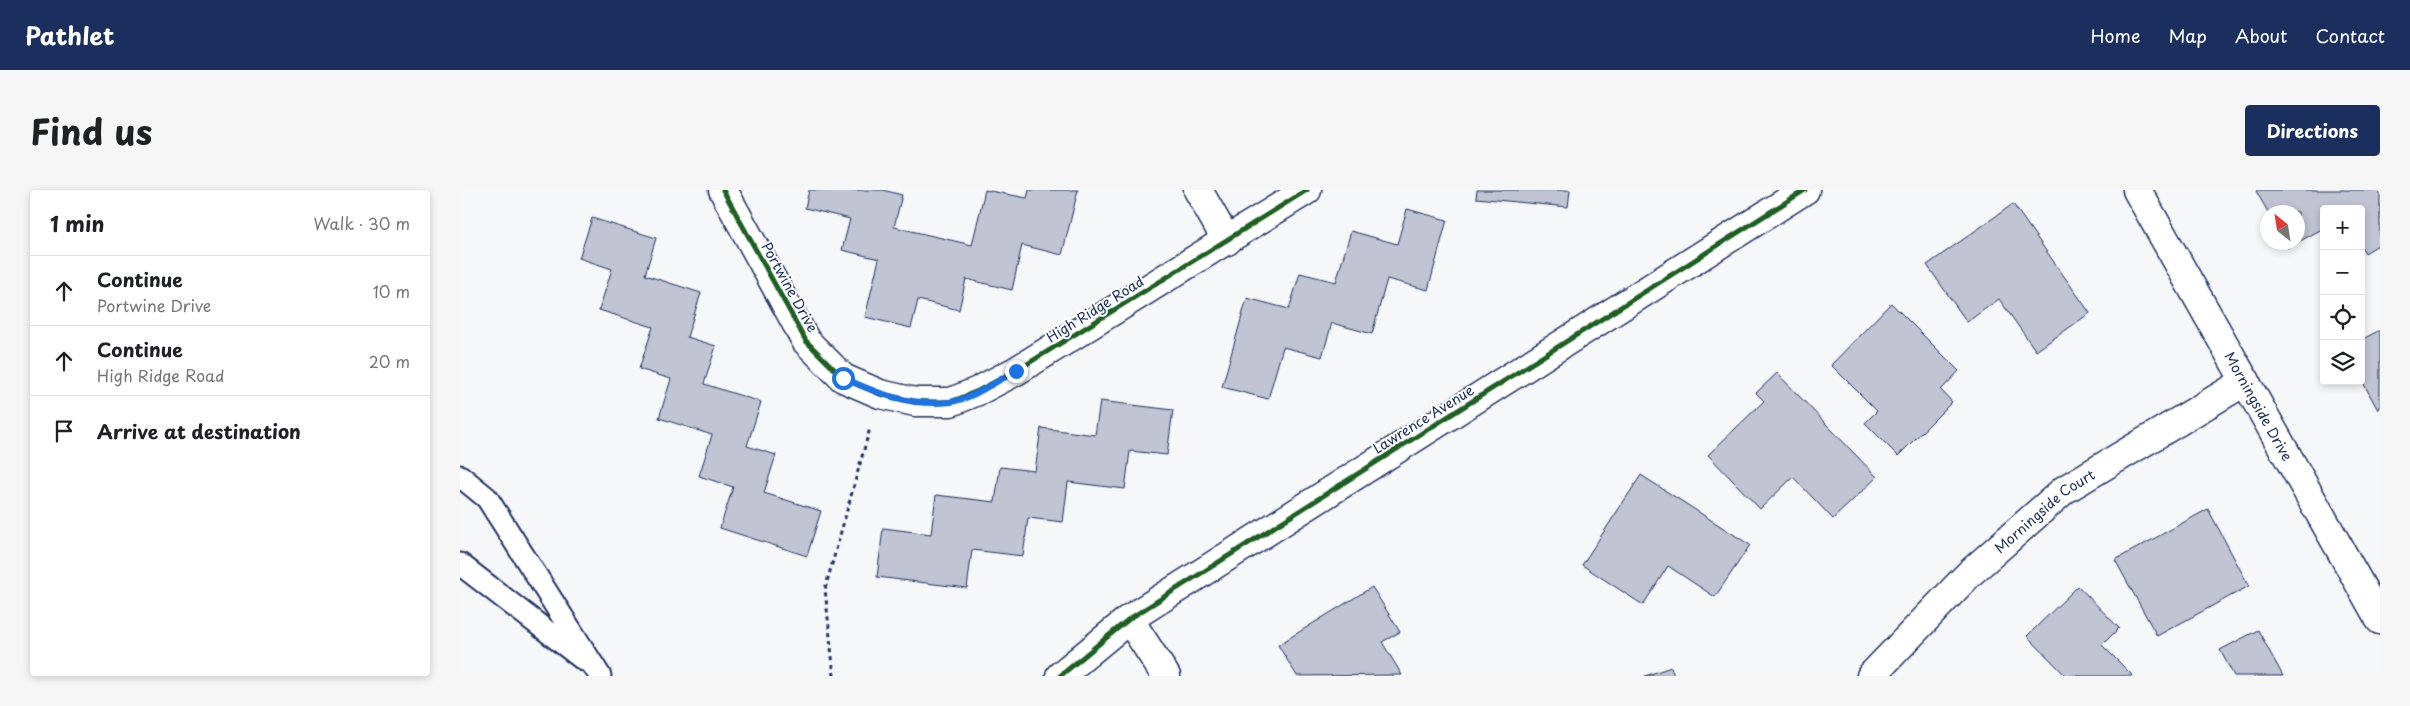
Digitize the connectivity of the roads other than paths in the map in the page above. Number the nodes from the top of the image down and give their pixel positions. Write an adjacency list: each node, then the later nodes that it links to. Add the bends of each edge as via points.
1 (723, 190): 8 (street, Portwine Drive, via 806,341 843,378)
2 (1198, 190): 6 (street)
3 (1307, 190): 6 (street, High Ridge Road)
4 (1805, 190): 11 (street, Lawrence Avenue)
5 (2137, 190): 7 (street, Morningside Drive)
6 (1227, 241): 8 (street, High Ridge Road, via 978,391 951,402 915,402)
7 (2246, 381): 12 (street, Morningside Drive); 16 (street, Morningside Court, via 2064,490 1968,574)
8 (880, 394)
9 (460, 476): 13 (lane, via 487,498)
10 (460, 564): 13 (lane)
11 (1129, 619): 14 (street, Lawrence Avenue); 15 (street)
12 (2380, 620)
13 (598, 673)
14 (1060, 676)
15 (1166, 676)
16 (1871, 676)

